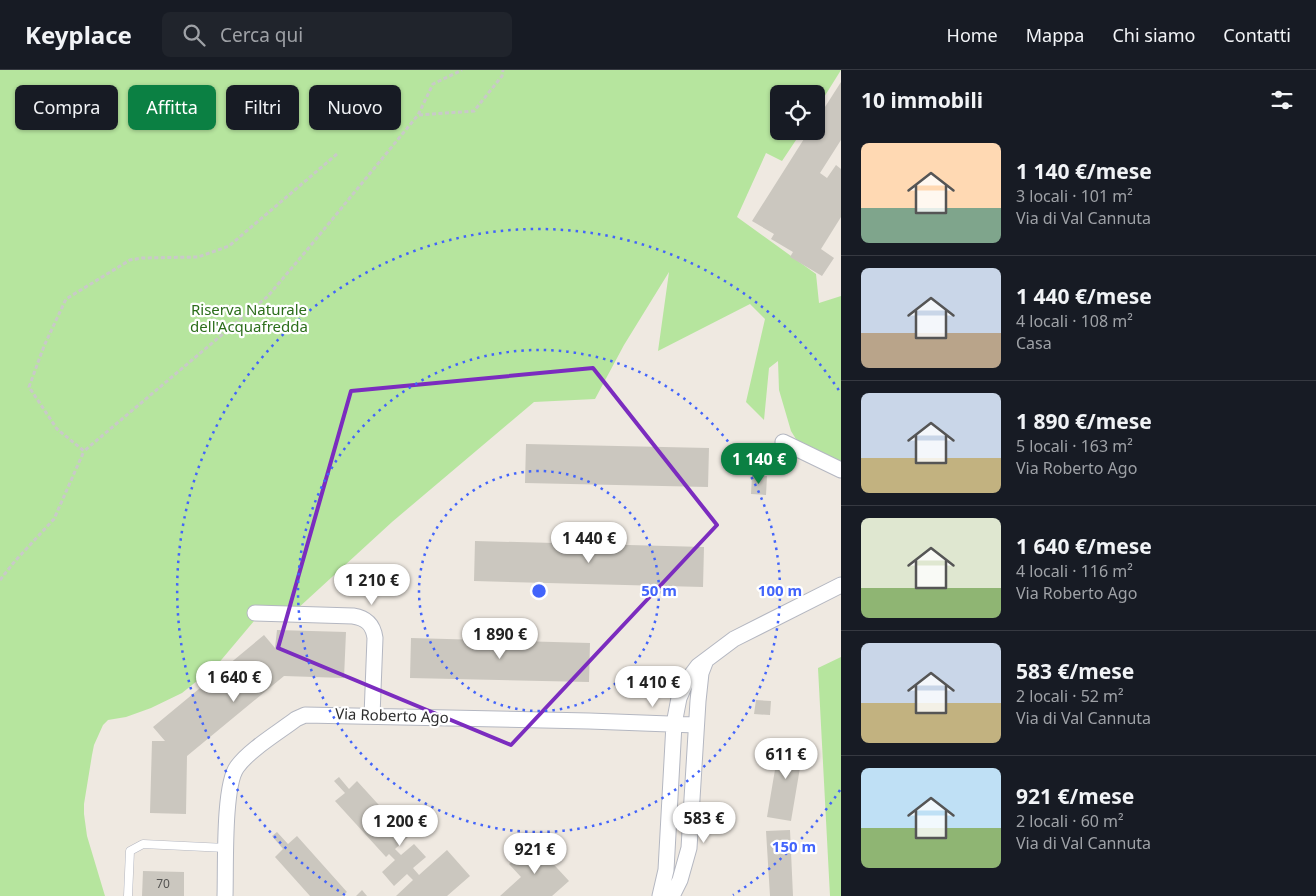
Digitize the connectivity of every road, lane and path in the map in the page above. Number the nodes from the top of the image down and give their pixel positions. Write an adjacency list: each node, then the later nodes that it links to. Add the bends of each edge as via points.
1 (462, 70): 3 (path, via 433,84)
2 (503, 70): 3 (path, via 502,76 474,111)
3 (418, 116): 6 (path, via 268,296)
4 (337, 154): 6 (path, via 228,246 198,257 130,260 66,299 44,346 30,387 57,429)
5 (783, 442): 7 (street)
6 (84, 451): 8 (path, via 54,519)
7 (841, 470)
8 (0, 580)
9 (841, 585): 11 (street, via 734,639)
10 (255, 613): 12 (street, via 353,616 370,622 375,638)
11 (707, 659): 13 (street, via 686,682); 14 (street, via 701,673)
12 (372, 716): 13 (street, Via Roberto Ago); 15 (street, Via Roberto Ago, via 305,714 242,761 233,773 229,787)
13 (674, 724): 14 (street, Via Roberto Ago); 18 (street, via 666,870)
14 (696, 725): 19 (street, via 688,848)
15 (226, 848): 16 (lane, via 143,844 130,851); 17 (street, Via Roberto Ago)
16 (128, 896)
17 (225, 896)
18 (660, 896)
19 (672, 896)

